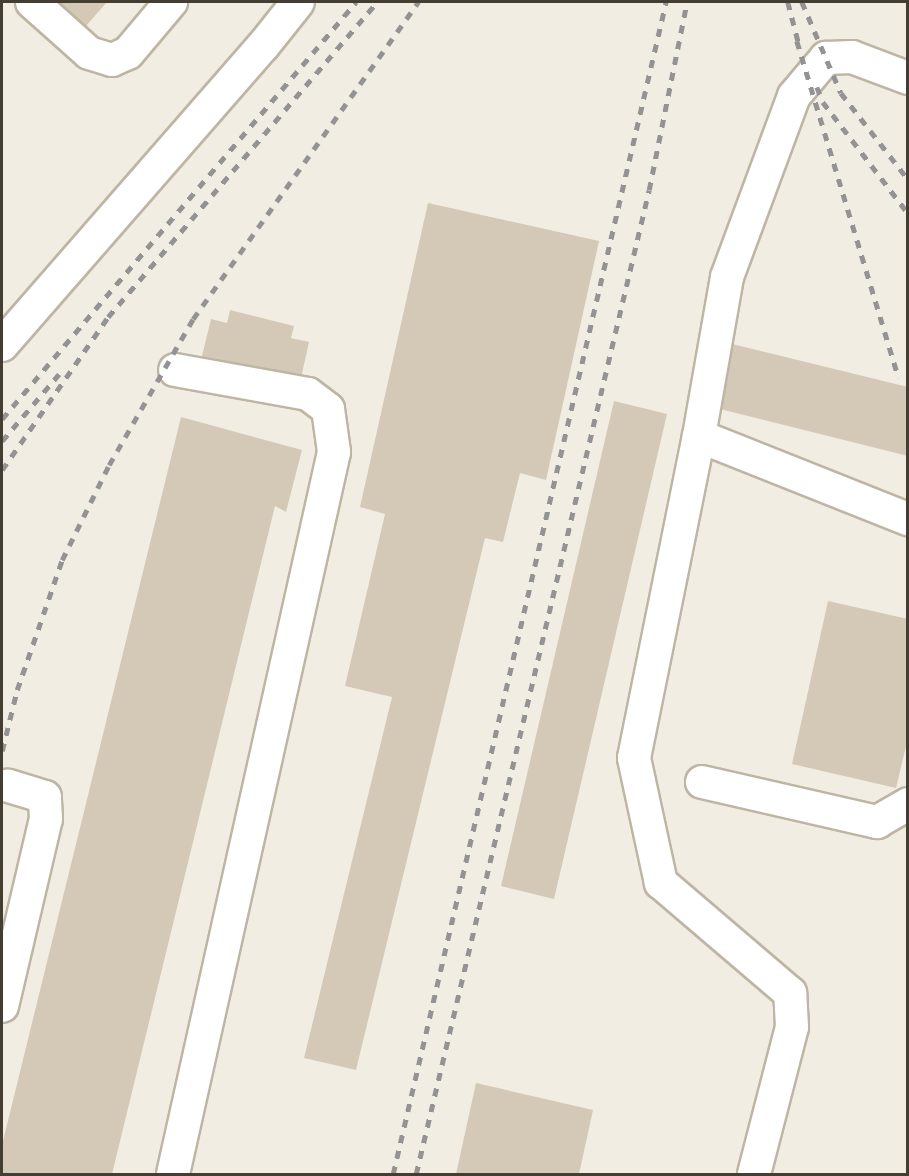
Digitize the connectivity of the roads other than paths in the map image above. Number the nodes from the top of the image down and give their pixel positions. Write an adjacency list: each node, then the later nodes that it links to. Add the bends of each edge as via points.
1 (32, 2): 2 (street, via 89,53 112,60 128,53)
2 (171, 2)
3 (298, 2): 5 (street)
4 (908, 78): 7 (street, via 852,57 826,58 794,96 727,277)
5 (2, 345)
6 (175, 370): 13 (street, via 308,394 328,409 334,452)
7 (699, 436): 8 (street); 14 (street, via 634,758 661,884 790,993 792,1027)
8 (908, 519)
9 (702, 782): 11 (street, via 877,822)
10 (8, 786): 12 (street, via 45,797 46,819)
11 (908, 804)
12 (2, 1006)
13 (173, 1174)
14 (754, 1174)

